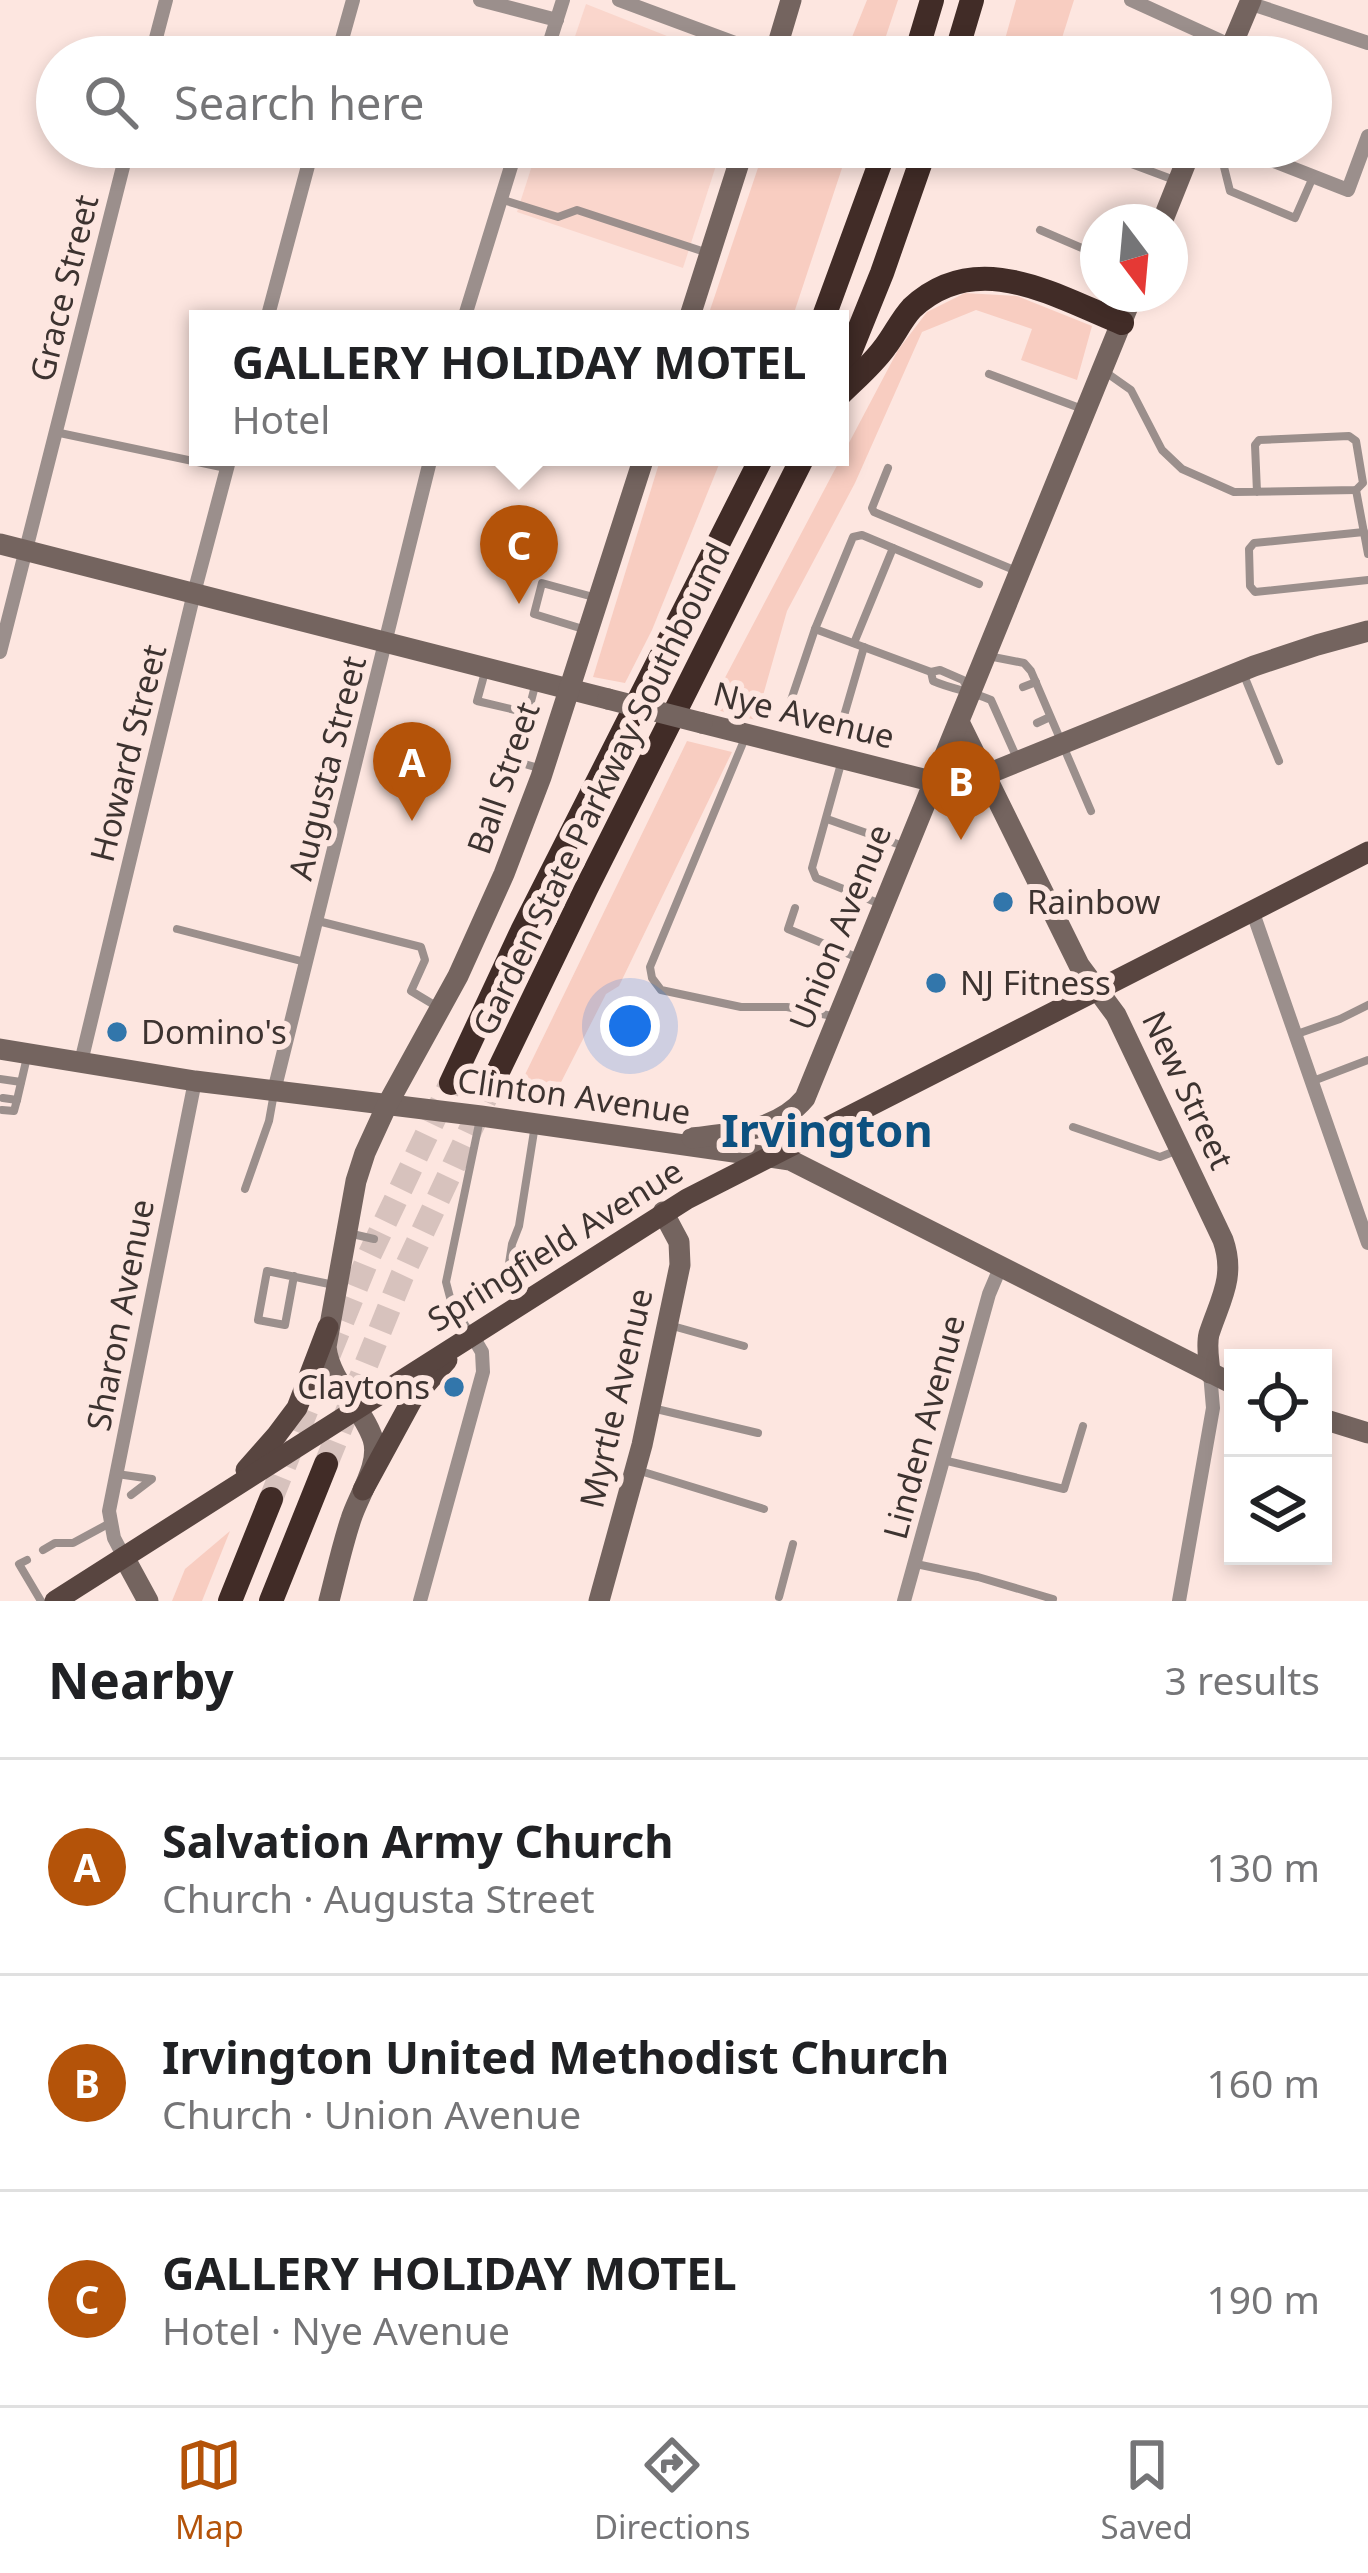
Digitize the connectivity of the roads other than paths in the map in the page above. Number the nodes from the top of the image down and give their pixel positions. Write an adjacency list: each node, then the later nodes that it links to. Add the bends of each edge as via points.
1 (166, 0): 12 (street)
2 (353, 0): 13 (street)
3 (480, 0): 11 (street)
4 (563, 0): 11 (street)
5 (619, 0): 15 (street)
6 (791, 0): 16 (main road)
7 (932, 0): 17 (highway)
8 (972, 0): 18 (highway)
9 (1131, 0): 19 (street)
10 (1250, 2): 20 (main road); 21 (street)
11 (557, 20): 14 (street)
12 (157, 36)
13 (344, 36)
14 (552, 36)
15 (716, 36)
16 (780, 36)
17 (921, 36)
18 (961, 36)
19 (1200, 36)
20 (1235, 36)
21 (1368, 43)
22 (1368, 136): 33 (street, via 1348,190)
23 (123, 168): 51 (street, Grace Street)
24 (307, 168): 40 (street)
25 (510, 168): 35 (street)
26 (738, 168): 39 (main road)
27 (879, 168): 43 (highway)
28 (919, 168): 46 (highway)
29 (1143, 168): 34 (lane)
30 (1183, 168): 34 (main road)
31 (1224, 168): 33 (lane, via 1230,191 1295,218)
32 (1292, 168): 33 (street)
33 (1313, 176)
34 (1178, 181): 36 (main road)
35 (500, 199): 39 (lane, via 558,217 577,210); 41 (street)
36 (1169, 204)
37 (1040, 230): 38 (lane)
38 (1080, 247)
39 (710, 254): 42 (main road)
40 (269, 310)
41 (467, 310)
42 (692, 310)
43 (826, 310)
44 (1126, 312): 45 (main road, Union Avenue)
45 (1122, 323): 47 (main road, Union Avenue); 49 (highway, via 1013,280 961,281 914,307)
46 (849, 355)
47 (1102, 370): 50 (main road, Union Avenue); 60 (lane, via 1130,390 1172,462 1234,492)
48 (989, 374): 50 (lane)
49 (849, 385)
50 (1086, 410): 66 (main road, Union Avenue)
51 (56, 432): 52 (lane); 64 (street, Grace Street)
52 (189, 456)
53 (228, 466): 69 (street, Howard Street)
54 (428, 466): 74 (street, Augusta Street)
55 (641, 466): 70 (main road, Ball Street)
56 (757, 466): 126 (highway)
57 (798, 466): 127 (highway, Garden State Parkway Southbound)
58 (888, 468): 66 (lane, via 874,512)
59 (1356, 490): 60 (lane); 60 (lane, via 1363,483 1349,436 1259,440); 61 (lane)
60 (1257, 492)
61 (1364, 532): 65 (lane); 67 (lane, via 1254,543 1250,586 1255,592)
62 (0, 544): 64 (main road, Nye Avenue)
63 (893, 548): 68 (lane); 71 (lane, via 853,537); 75 (lane)
64 (25, 550): 69 (main road, Nye Avenue); 76 (street, Grace Street)
65 (1368, 554)
66 (1020, 572): 77 (main road, Union Avenue)
67 (1368, 580)
68 (980, 584)
69 (194, 593): 74 (main road, Nye Avenue); 121 (street, Howard Street)
70 (598, 598): 72 (main road, Ball Street); 72 (lane, via 542,583 534,614)
71 (815, 628): 75 (lane); 87 (lane)
72 (588, 631): 83 (main road, Ball Street)
73 (1368, 631): 79 (main road, Nye Avenue)
74 (386, 642): 78 (main road, Nye Avenue); 109 (street, Augusta Street)
75 (859, 645): 84 (lane, via 940,670); 91 (lane)
76 (0, 652)
77 (986, 655): 81 (lane, via 1024,663); 84 (main road, Union Avenue)
78 (487, 668): 80 (main road, Nye Avenue); 80 (lane, via 477,701 526,718)
79 (1242, 671): 94 (main road, Nye Avenue); 98 (lane)
80 (536, 680): 83 (main road, Nye Avenue)
81 (1036, 682): 82 (lane); 86 (lane)
82 (1023, 687)
83 (569, 689): 92 (main road, Nye Avenue, bridge); 99 (main road, Ball Street)
84 (977, 694): 85 (lane); 88 (main road, Union Avenue); 93 (lane)
85 (1005, 695)
86 (1050, 717): 89 (lane); 94 (lane)
87 (784, 722)
88 (959, 722): 100 (main road, New Street); 101 (main road, Union Avenue)
89 (1037, 723)
90 (1019, 730): 93 (lane)
91 (839, 733)
92 (746, 735): 96 (main road, Nye Avenue); 116 (lane, via 652,978 661,990)
93 (1007, 735): 97 (lane)
94 (1061, 744): 97 (main road, Nye Avenue); 102 (lane)
95 (517, 748): 99 (lane, via 514,761)
96 (842, 759): 101 (main road, Nye Avenue); 103 (lane)
97 (1018, 761): 100 (main road, Nye Avenue)
98 (1279, 761)
99 (544, 769): 115 (main road, Ball Street)
100 (985, 775): 101 (main road, Nye Avenue); 113 (main road, New Street)
101 (934, 782): 104 (main road, Union Avenue)
102 (1090, 811)
103 (827, 819): 104 (lane); 106 (lane, via 816,878)
104 (908, 848): 106 (main road, Union Avenue)
105 (1368, 852): 108 (main road, Springfield Avenue)
106 (884, 905): 111 (main road, Union Avenue)
107 (795, 908): 111 (lane, via 788,929)
108 (1252, 910): 113 (main road, Springfield Avenue); 117 (street)
109 (316, 921): 112 (street, Augusta Street); 115 (lane, via 422,947 425,960 411,992)
110 (177, 929): 112 (lane)
111 (862, 959): 116 (main road, Union Avenue)
112 (306, 962): 128 (street, Augusta Street)
113 (1096, 989): 137 (main road, New Street); 138 (main road, Springfield Avenue)
114 (1368, 1006): 117 (lane)
115 (441, 1009): 131 (main road, Ball Street)
116 (838, 1017): 136 (main road, Union Avenue, via 805,1098 785,1117 736,1132)
117 (1295, 1035): 124 (street)
118 (0, 1049): 119 (main road, Clinton Avenue)
119 (27, 1053): 121 (main road, Clinton Avenue); 125 (lane)
120 (1368, 1060): 124 (lane)
121 (81, 1062): 123 (main road, Clinton Avenue)
122 (0, 1079): 125 (lane)
123 (195, 1081): 128 (main road, Clinton Avenue); 163 (street, Sharon Avenue)
124 (1312, 1081): 143 (street)
125 (21, 1082): 130 (lane)
126 (451, 1083)
127 (491, 1086)
128 (274, 1091): 131 (main road, Clinton Avenue); 139 (lane)
129 (3, 1098): 130 (lane)
130 (17, 1100): 132 (lane, via 14,1112)
131 (387, 1105): 133 (main road, Clinton Avenue); 141 (main road, Ball Street, via 360,1167)
132 (2, 1110)
133 (481, 1116): 134 (main road, Clinton Avenue); 150 (lane, via 446,1282)
134 (535, 1124): 136 (main road, Clinton Avenue); 147 (lane, via 509,1256)
135 (1073, 1127): 137 (lane, via 1160,1157)
136 (650, 1140): 138 (main road, Clinton Avenue)
137 (1180, 1149): 152 (main road, New Street, via 1228,1258 1228,1286 1207,1340)
138 (768, 1156): 140 (main road, Springfield Avenue); 144 (main road, Clinton Avenue, via 809,1168)
139 (245, 1189)
140 (664, 1212): 147 (main road, Springfield Avenue); 148 (main road, Myrtle Avenue, via 681,1250)
141 (346, 1233): 142 (lane); 146 (main road, Ball Street)
142 (374, 1239)
143 (1368, 1243)
144 (1000, 1268): 152 (main road, Clinton Avenue); 160 (street, Linden Avenue)
145 (294, 1276): 145 (lane, via 267,1270 258,1319 285,1325); 146 (lane)
146 (336, 1286): 149 (main road, Ball Street)
147 (522, 1303): 150 (main road, Springfield Avenue)
148 (668, 1325): 151 (lane); 154 (main road, Myrtle Avenue)
149 (328, 1327): 155 (main road, via 328,1363); 166 (main road, via 292,1416)
150 (472, 1335): 155 (main road, Springfield Avenue); 164 (main road, via 412,1400); 185 (street, via 483,1372)
151 (744, 1346)
152 (1210, 1373): 153 (main road, Clinton Avenue); 189 (street, via 1213,1408)
153 (1224, 1380)
154 (651, 1408): 158 (lane); 162 (main road, Myrtle Avenue)
155 (356, 1409): 164 (main road, via 375,1443); 166 (main road, Springfield Avenue)
156 (1332, 1422): 159 (main road)
157 (1083, 1426): 160 (lane, via 1064,1489)
158 (758, 1433)
159 (1368, 1433)
160 (943, 1460): 176 (street, Linden Avenue)
161 (326, 1464): 183 (highway)
162 (635, 1470): 168 (lane); 186 (main road, Myrtle Avenue)
163 (116, 1474): 165 (lane, via 152,1479); 169 (street, Sharon Avenue)
164 (363, 1490): 184 (main road)
165 (131, 1495)
166 (222, 1495): 173 (main road, Springfield Avenue)
167 (271, 1499): 182 (highway)
168 (764, 1509)
169 (110, 1523): 170 (lane); 173 (street, Sharon Avenue)
170 (73, 1543): 172 (lane); 174 (lane)
171 (793, 1544): 177 (lane)
172 (43, 1550)
173 (124, 1557): 180 (main road, Springfield Avenue); 181 (main road)
174 (63, 1558)
175 (23, 1562): 179 (lane)
176 (914, 1564): 178 (lane); 188 (street, Linden Avenue)
177 (779, 1599): 187 (lane)
178 (1053, 1600)
179 (41, 1601)
180 (56, 1601)
181 (148, 1601)
182 (230, 1601)
183 (271, 1601)
184 (328, 1601)
185 (420, 1601)
186 (599, 1601)
187 (791, 1601)
188 (904, 1601)
189 (1179, 1601)

